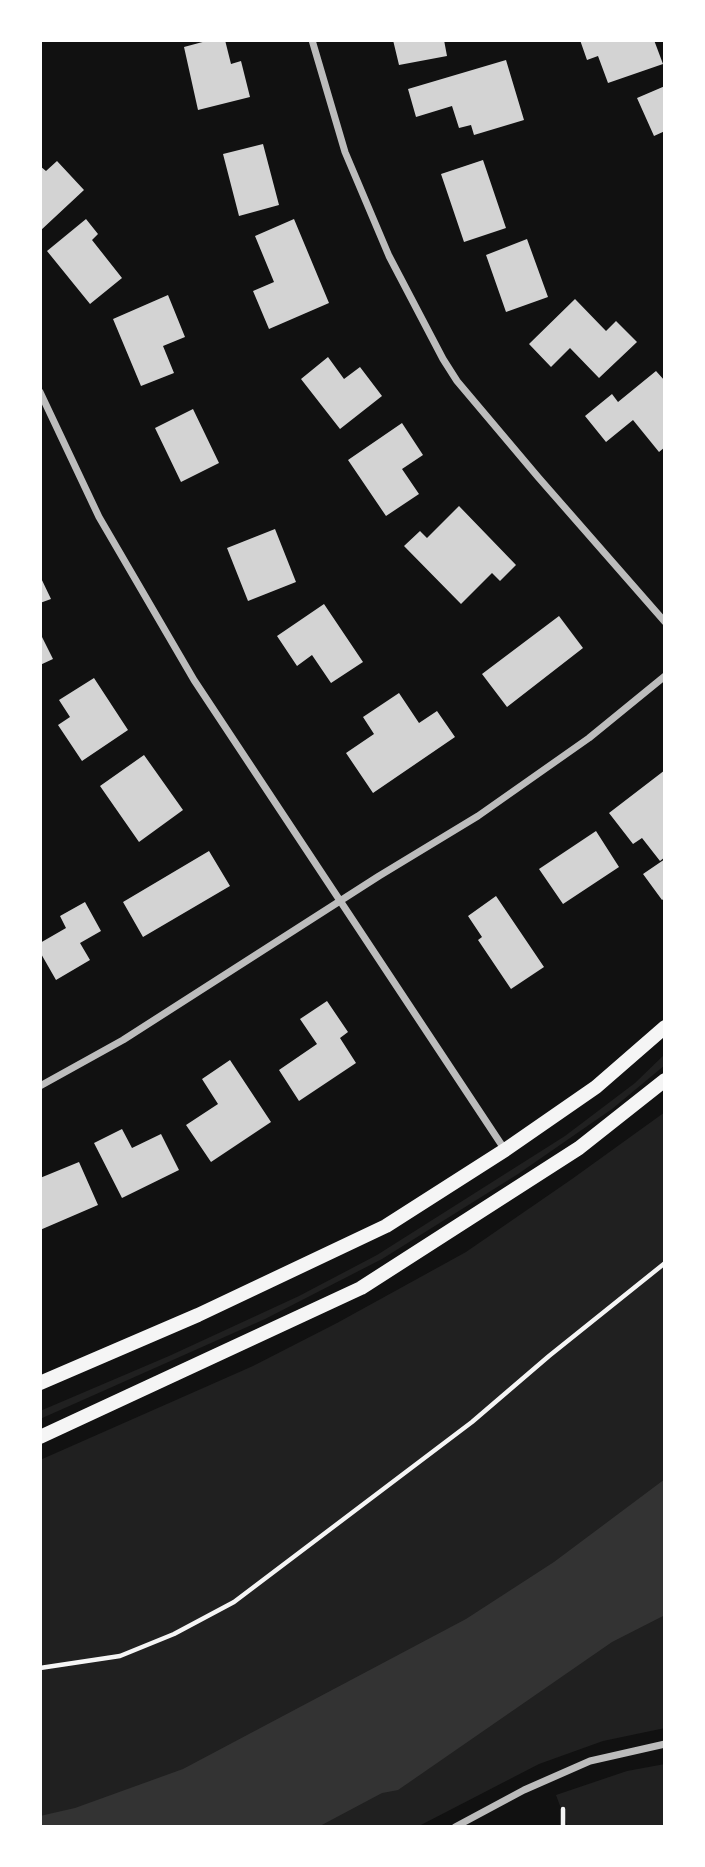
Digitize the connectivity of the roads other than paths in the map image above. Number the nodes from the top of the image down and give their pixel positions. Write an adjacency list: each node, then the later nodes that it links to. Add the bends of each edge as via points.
1 (312, 40): 3 (street, via 345,152 389,256 443,359 538,477)
2 (40, 392): 5 (street, via 99,517 167,635)
3 (665, 622)
4 (665, 677): 5 (street, via 478,817)
5 (341, 901): 8 (street, via 123,1040); 9 (street)
6 (665, 1027): 9 (main road, via 596,1087)
7 (665, 1080): 11 (main road, via 579,1148 361,1288)
8 (40, 1086)
9 (505, 1150): 10 (main road, via 386,1226)
10 (40, 1383)
11 (40, 1437)
12 (665, 1744): 13 (street, via 590,1760)
13 (455, 1827)

